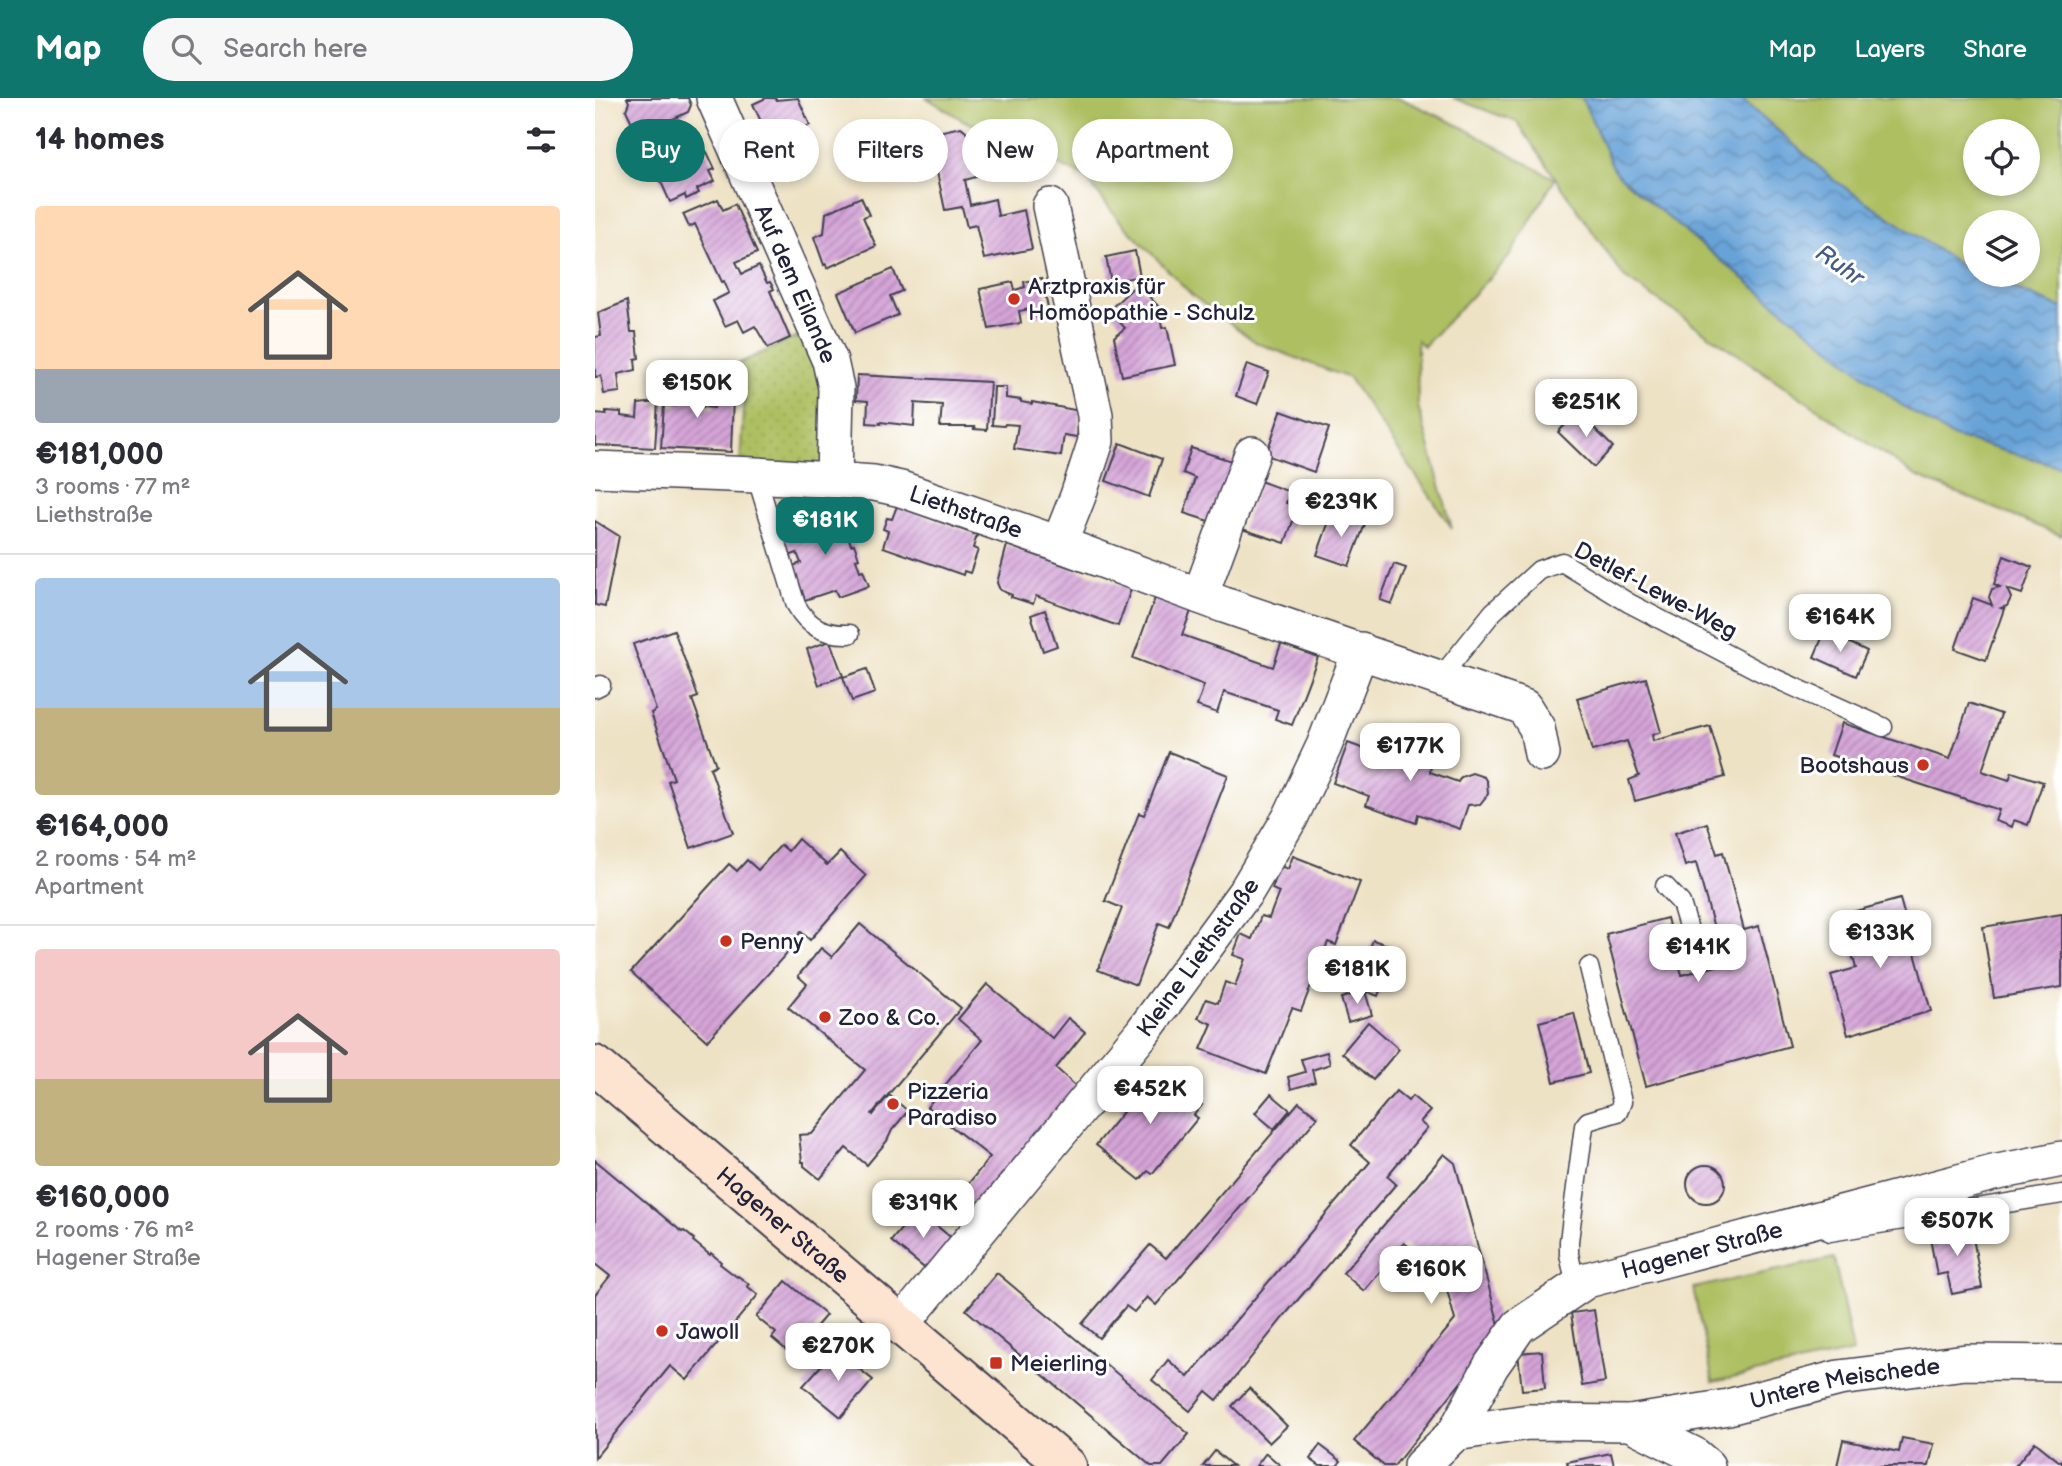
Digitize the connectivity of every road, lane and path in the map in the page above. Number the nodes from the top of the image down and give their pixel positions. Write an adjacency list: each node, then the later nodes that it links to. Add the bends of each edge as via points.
1 (714, 98): 6 (street, Auf dem Eilande, via 830,361 836,388)
2 (1050, 206): 7 (street, via 1096,428 1096,441)
3 (1252, 454): 8 (street)
4 (595, 469): 5 (street, Liethstraße)
5 (756, 475): 6 (street, Liethstraße); 9 (lane, via 802,616 822,631)
6 (834, 480): 7 (street, Liethstraße, via 901,489)
7 (1059, 544): 8 (street, Liethstraße)
8 (1200, 596): 10 (street, Liethstraße)
9 (850, 634)
10 (1357, 661): 11 (street, Liethstraße); 22 (street, Kleine Liethstraße, via 1290,818 1247,890 1136,1041)
11 (1440, 678): 12 (lane, Detlef-Lewe-Weg, via 1493,612 1539,570 1562,562 1761,673); 13 (street, Liethstraße, via 1524,707 1537,728)
12 (1883, 727)
13 (1542, 754)
14 (1665, 886): 15 (lane, via 1681,903)
15 (1696, 953)
16 (1590, 967): 21 (lane, via 1622,1102 1618,1112 1584,1126 1569,1241)
17 (595, 1065): 22 (main road, Hagener Straße)
18 (2062, 1159): 20 (street, Hagener Straße)
19 (2062, 1194): 20 (lane)
20 (1651, 1264): 21 (street, Hagener Straße)
21 (1576, 1287): 25 (street, Hagener Straße, via 1519,1326)
22 (900, 1326): 26 (main road, Hagener Straße)
23 (2062, 1363): 24 (street, Untere Meischede, via 1966,1362 1839,1378 1728,1407)
24 (1630, 1423): 25 (street, Untere Meischede, via 1528,1422); 28 (street, via 1695,1455)
25 (1455, 1433): 27 (street, Hagener Straße)
26 (1066, 1466)
27 (1421, 1466)
28 (1707, 1466)

